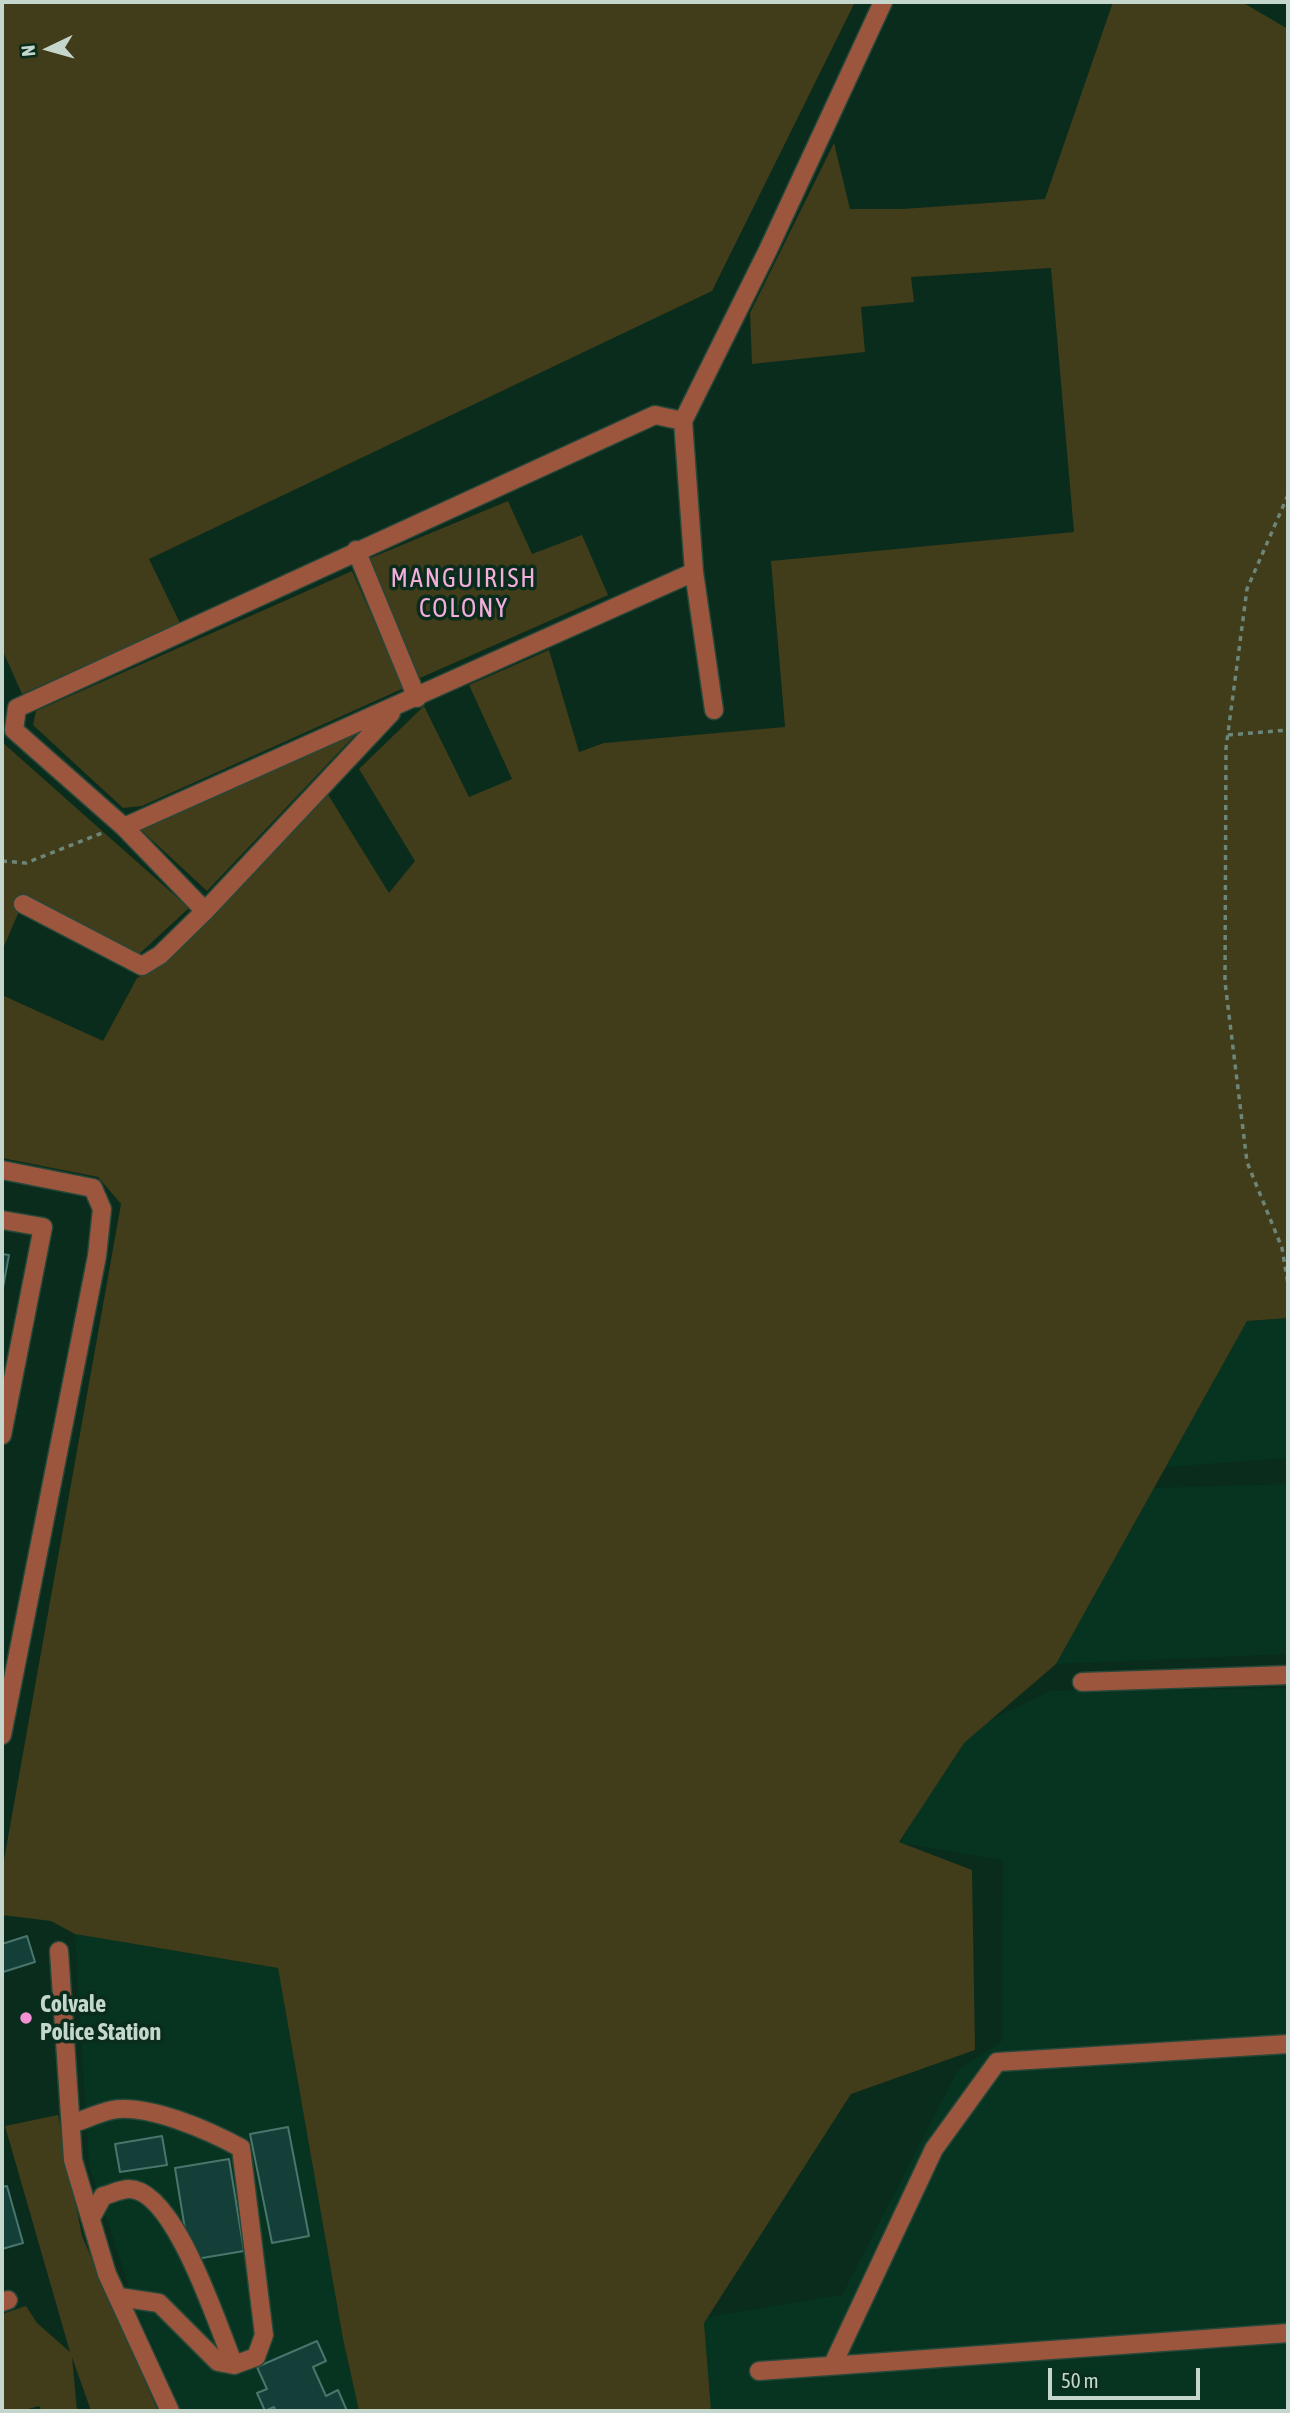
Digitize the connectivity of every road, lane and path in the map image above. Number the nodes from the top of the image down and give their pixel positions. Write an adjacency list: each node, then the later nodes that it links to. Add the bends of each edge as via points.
1 (883, 2): 2 (street)
2 (683, 421): 4 (street, via 655,415); 5 (street)
3 (1288, 495): 10 (path, via 1247,589)
4 (356, 550): 6 (street); 11 (street, via 17,708 15,730)
5 (694, 572): 6 (street); 8 (street)
6 (417, 698): 7 (street)
7 (396, 708): 11 (street); 14 (street)
8 (714, 710)
9 (1288, 730): 10 (path)
10 (1228, 735): 17 (path, via 1225,982 1247,1162 1282,1248)
11 (124, 827): 12 (path, via 82,838 26,863); 14 (street)
12 (2, 861)
13 (23, 904): 14 (street, via 142,966 160,955)
14 (205, 911)
15 (2, 1170): 21 (street, via 93,1188 102,1209 97,1256)
16 (2, 1220): 18 (street, via 43,1227)
17 (1288, 1284)
18 (2, 1435)
19 (1288, 1675): 20 (street)
20 (1082, 1682)
21 (2, 1735)
22 (60, 1951): 24 (street)
23 (1288, 2044): 28 (street, via 997,2062 934,2149)
24 (71, 2124): 25 (street, via 73,2160); 29 (street, via 114,2109 151,2113 214,2133 241,2148 264,2335 256,2357)
25 (91, 2218): 26 (street, via 107,2274); 29 (street, via 103,2196 130,2189 152,2199 176,2227)
26 (119, 2297): 29 (street, via 159,2303 219,2362); 31 (street)
27 (1288, 2333): 28 (street)
28 (833, 2364): 30 (street)
29 (234, 2365)
30 (759, 2371)
31 (170, 2411)

